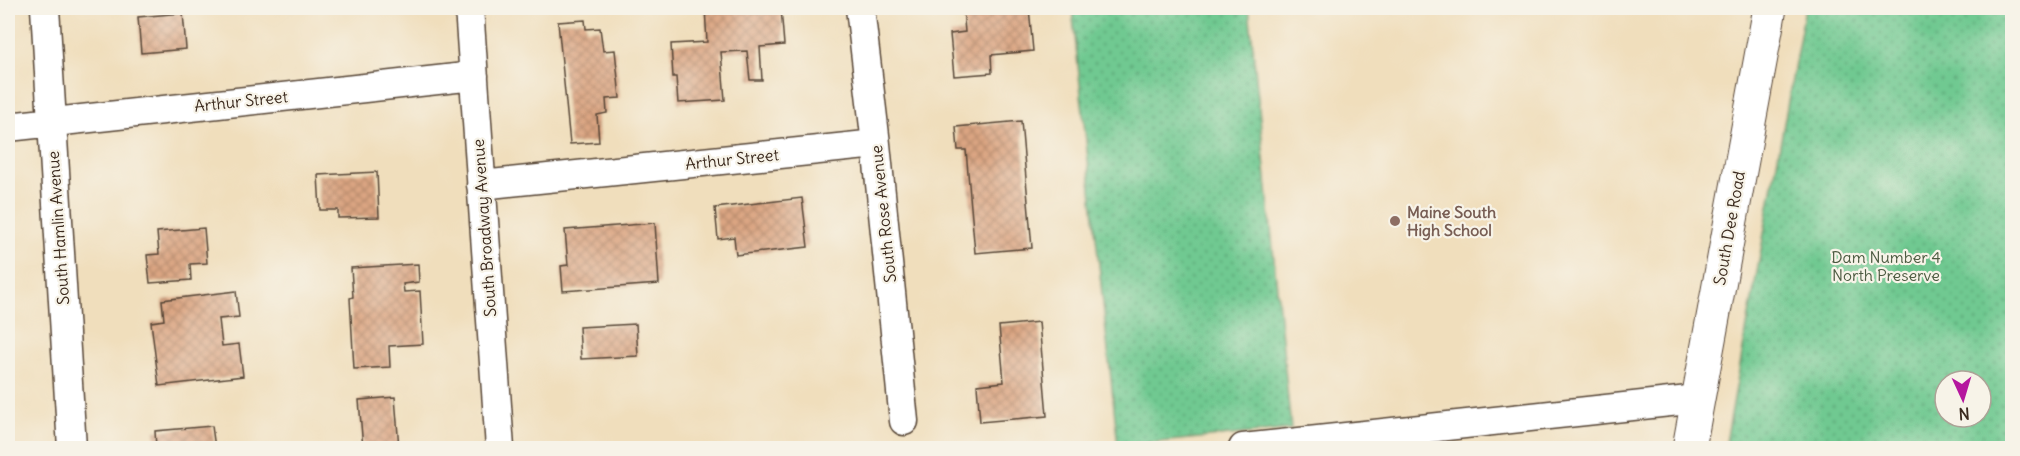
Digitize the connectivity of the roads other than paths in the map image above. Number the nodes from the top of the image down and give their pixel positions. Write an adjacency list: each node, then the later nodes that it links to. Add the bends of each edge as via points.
1 (45, 8): 6 (street, South Hamlin Avenue)
2 (469, 8): 5 (street, South Broadway Avenue)
3 (860, 8): 8 (street, South Rose Avenue)
4 (1770, 8): 10 (main road, South Dee Road)
5 (474, 76): 6 (street, Arthur Street); 9 (street, South Broadway Avenue)
6 (51, 122): 7 (street, Arthur Street); 12 (street, South Hamlin Avenue)
7 (8, 127)
8 (876, 144): 9 (street, Arthur Street); 11 (street, South Rose Avenue)
9 (481, 185): 13 (street, South Broadway Avenue)
10 (1698, 399): 14 (street); 15 (main road, South Dee Road)
11 (904, 421)
12 (72, 448)
13 (500, 448)
14 (1243, 448)
15 (1689, 448)

